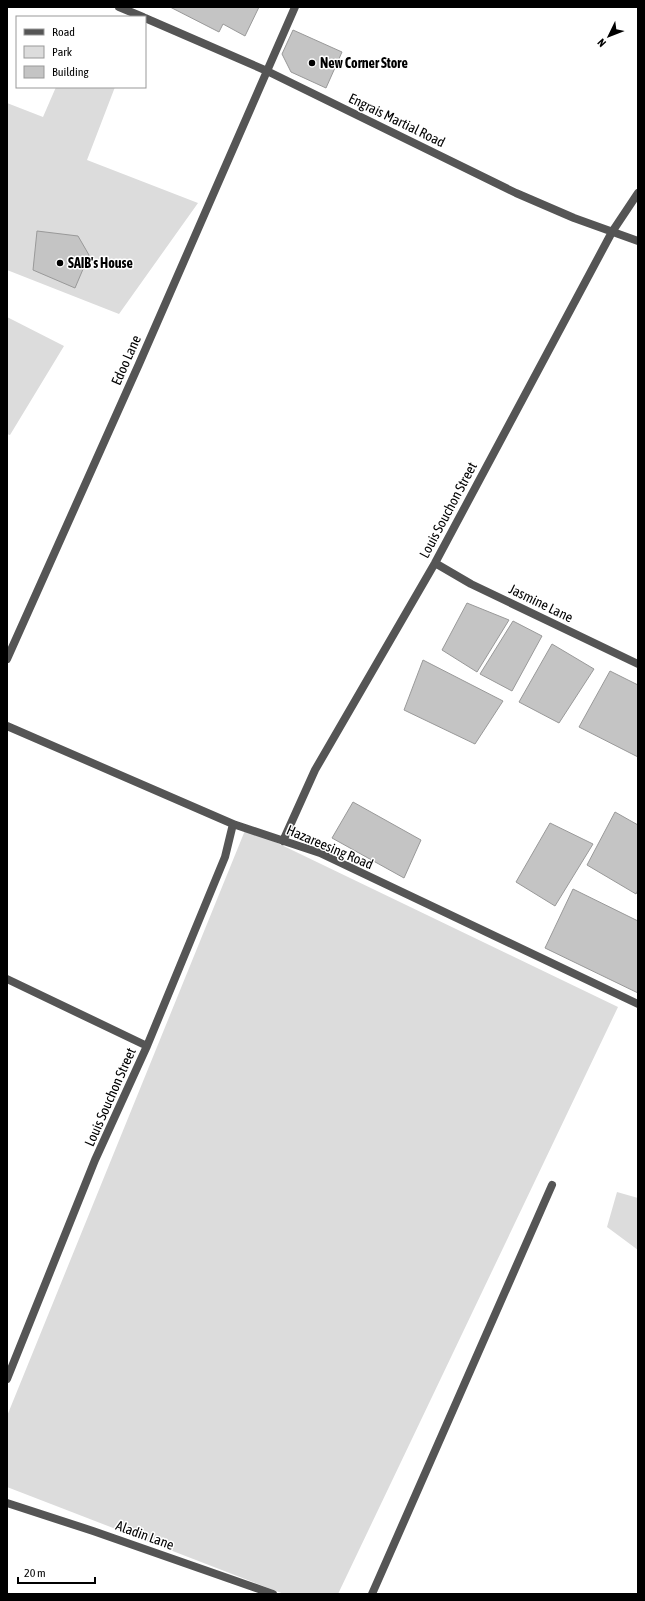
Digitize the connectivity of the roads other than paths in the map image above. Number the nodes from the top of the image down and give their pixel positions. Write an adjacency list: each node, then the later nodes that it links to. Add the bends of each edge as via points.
1 (119, 7): 3 (street, Engrais Martial Road)
2 (295, 7): 5 (street, Edoo Lane)
3 (139, 16)
4 (146, 19): 5 (street, Engrais Martial Road)
5 (267, 71): 7 (street, Engrais Martial Road, via 516,193); 10 (street, Edoo Lane)
6 (638, 193): 7 (street, Louis Souchon Street)
7 (612, 232): 8 (street, Engrais Martial Road); 9 (street, Louis Souchon Street)
8 (638, 241)
9 (434, 563): 11 (street, Jasmine Lane, via 471,584); 14 (street, Louis Souchon Street, via 315,770)
10 (7, 659)
11 (638, 664)
12 (7, 726): 13 (street, Hazareesing Road)
13 (234, 824): 14 (street, Hazareesing Road); 17 (street, Louis Souchon Street, via 225,857)
14 (283, 841): 16 (street, Hazareesing Road, via 320,853)
15 (7, 979): 17 (street)
16 (638, 1004)
17 (147, 1046): 19 (street, Louis Souchon Street, via 95,1160)
18 (552, 1185): 23 (street)
19 (7, 1379)
20 (7, 1503): 21 (street, Aladin Lane, via 93,1531)
21 (260, 1592): 22 (street, Aladin Lane)
22 (273, 1594)
23 (372, 1594)

